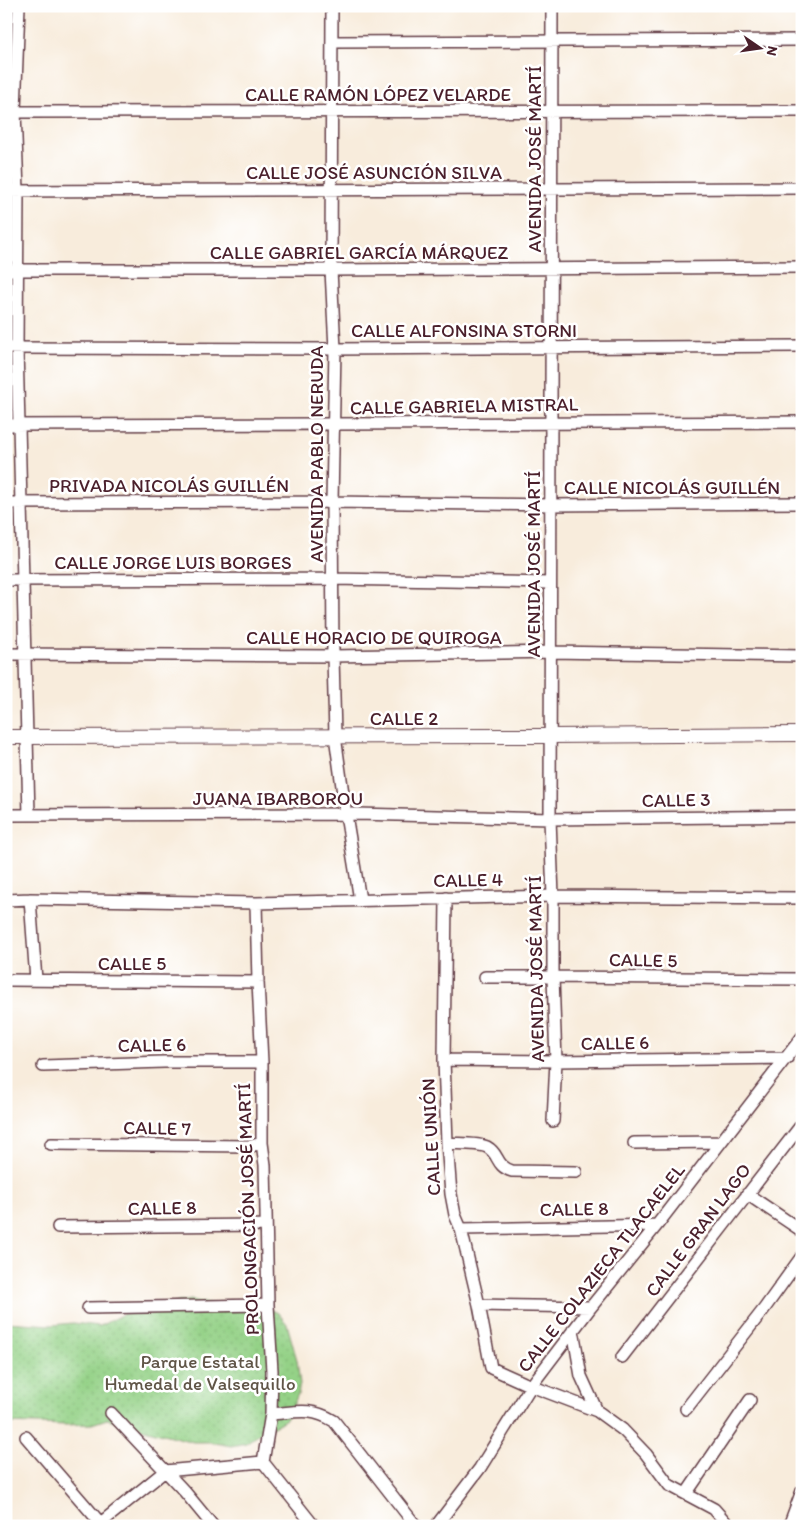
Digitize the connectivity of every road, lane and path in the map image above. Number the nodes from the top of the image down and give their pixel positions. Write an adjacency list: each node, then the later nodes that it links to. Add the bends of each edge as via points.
1 (19, 6): 9 (street)
2 (332, 6): 5 (street, AVENIDA PABLO NERUDA)
3 (552, 6): 6 (street, AVENIDA JOSÉ MARTÍ)
4 (802, 40): 6 (street)
5 (332, 42): 6 (street); 10 (street, AVENIDA PABLO NERUDA)
6 (552, 42): 7 (street, AVENIDA JOSÉ MARTÍ)
7 (551, 111): 8 (street, CALLE RAMÓN LÓPEZ VELARDE); 10 (street, CALLE RAMÓN LÓPEZ VELARDE); 12 (street, AVENIDA JOSÉ MARTÍ)
8 (802, 111)
9 (11, 112): 10 (street, CALLE RAMÓN LÓPEZ VELARDE); 14 (street)
10 (332, 112): 13 (street, AVENIDA PABLO NERUDA)
11 (802, 188): 12 (street, CALLE JOSÉ ASUNCIÓN SILVA)
12 (551, 189): 13 (street, CALLE JOSÉ ASUNCIÓN SILVA); 16 (street, AVENIDA JOSÉ MARTÍ)
13 (331, 190): 14 (street, CALLE JOSÉ ASUNCIÓN SILVA); 18 (street, AVENIDA PABLO NERUDA)
14 (12, 191): 17 (street)
15 (802, 267): 16 (street, CALLE GABRIEL GARCÍA MÁRQUEZ)
16 (551, 269): 18 (street, CALLE GABRIEL GARCÍA MÁRQUEZ); 20 (street, AVENIDA JOSÉ MARTÍ)
17 (12, 270): 18 (street, CALLE GABRIEL GARCÍA MÁRQUEZ); 21 (street)
18 (331, 270): 22 (street, AVENIDA PABLO NERUDA)
19 (802, 346): 20 (street, CALLE ALFONSINA STORNI)
20 (551, 347): 22 (street, CALLE ALFONSINA STORNI); 23 (street, AVENIDA JOSÉ MARTÍ)
21 (12, 348): 22 (street, CALLE ALFONSINA STORNI); 26 (street)
22 (335, 349): 27 (street, AVENIDA PABLO NERUDA)
23 (551, 422): 24 (street, CALLE GABRIELA MISTRAL); 27 (street, CALLE GABRIELA MISTRAL); 32 (street, AVENIDA JOSÉ MARTÍ)
24 (802, 422)
25 (6, 425): 26 (street, CALLE GABRIELA MISTRAL)
26 (19, 425): 27 (street, CALLE GABRIELA MISTRAL); 30 (street)
27 (334, 425): 28 (street, AVENIDA PABLO NERUDA)
28 (332, 502): 30 (street, PRIVADA NICOLÁS GUILLÉN); 32 (street, CALLE NICOLÁS GUILLÉN); 33 (street, AVENIDA PABLO NERUDA)
29 (6, 503): 30 (street, PRIVADA NICOLÁS GUILLÉN)
30 (21, 503): 35 (street)
31 (802, 503): 32 (street, CALLE NICOLÁS GUILLÉN)
32 (551, 505): 36 (street, AVENIDA JOSÉ MARTÍ)
33 (333, 579): 35 (street, CALLE JORGE LUIS BORGES); 36 (street, CALLE JORGE LUIS BORGES); 40 (street, AVENIDA PABLO NERUDA)
34 (6, 580): 35 (street, CALLE JORGE LUIS BORGES)
35 (23, 580): 39 (street)
36 (550, 583): 37 (street, AVENIDA JOSÉ MARTÍ)
37 (550, 652): 40 (street, CALLE HORACIO DE QUIROGA); 41 (street, CALLE HORACIO DE QUIROGA); 44 (street, AVENIDA JOSÉ MARTÍ)
38 (6, 654): 39 (street, CALLE HORACIO DE QUIROGA)
39 (24, 654): 40 (street, CALLE HORACIO DE QUIROGA); 46 (street)
40 (333, 656): 43 (street, AVENIDA PABLO NERUDA)
41 (802, 656)
42 (802, 734): 44 (street, CALLE 2)
43 (335, 736): 44 (street, CALLE 2); 46 (street, CALLE 2); 48 (street, AVENIDA PABLO NERUDA)
44 (550, 736): 51 (street, AVENIDA JOSÉ MARTÍ)
45 (6, 737): 46 (street, CALLE 2)
46 (26, 737): 49 (street)
47 (6, 815): 49 (street, JUANA IBARBOROU)
48 (346, 815): 49 (street, JUANA IBARBOROU); 51 (street, JUANA IBARBOROU); 57 (street, AVENIDA PABLO NERUDA)
49 (29, 816)
50 (802, 816): 51 (street, CALLE 3)
51 (550, 819): 52 (street, AVENIDA JOSÉ MARTÍ)
52 (553, 896): 53 (street, CALLE 4); 54 (street, CALLE 4); 59 (street, AVENIDA JOSÉ MARTÍ)
53 (446, 898): 57 (street, CALLE 4); 67 (street, CALLE UNIÓN)
54 (802, 898)
55 (30, 899): 56 (street, CALLE 4); 58 (street, CALLE 4); 63 (street)
56 (6, 900)
57 (360, 900): 58 (street, CALLE 4)
58 (256, 903): 64 (street, PROLONGACIÓN JOSÉ MARTÍ)
59 (553, 977): 60 (street, CALLE 5); 61 (street, CALLE 5); 68 (street, AVENIDA JOSÉ MARTÍ)
60 (485, 978)
61 (802, 979)
62 (6, 980): 63 (street, CALLE 5)
63 (36, 980): 64 (street, CALLE 5)
64 (258, 982): 69 (street, PROLONGACIÓN JOSÉ MARTÍ)
65 (802, 1037): 66 (street, CALLE COLAZIECA TLACAELEL)
66 (787, 1058): 68 (street, CALLE 6); 73 (street, CALLE COLAZIECA TLACAELEL)
67 (444, 1060): 68 (street, CALLE 6); 75 (street, CALLE UNIÓN)
68 (556, 1061): 71 (street, AVENIDA JOSÉ MARTÍ)
69 (262, 1062): 70 (street, CALLE 6); 74 (street, PROLONGACIÓN JOSÉ MARTÍ)
70 (43, 1066)
71 (553, 1121)
72 (802, 1124): 79 (street, CALLE GRAN LAGO)
73 (720, 1142): 76 (street); 81 (street, CALLE COLAZIECA TLACAELEL)
74 (262, 1143): 77 (street, CALLE 7, via 251,1146); 80 (street, PROLONGACIÓN JOSÉ MARTÍ)
75 (447, 1143): 78 (street, via 488,1148 504,1169 512,1171); 83 (street, CALLE UNIÓN, via 451,1194)
76 (634, 1143)
77 (51, 1144)
78 (576, 1172)
79 (747, 1194): 84 (street); 91 (street, CALLE GRAN LAGO)
80 (266, 1225): 82 (street, CALLE 8); 86 (street, PROLONGACIÓN JOSÉ MARTÍ)
81 (658, 1225): 83 (street, CALLE 8); 88 (street, CALLE COLAZIECA TLACAELEL)
82 (58, 1227)
83 (461, 1229): 87 (street, CALLE UNIÓN)
84 (802, 1231)
85 (802, 1256): 94 (street)
86 (268, 1305): 89 (street); 97 (street, PROLONGACIÓN JOSÉ MARTÍ)
87 (479, 1305): 88 (street); 92 (street, CALLE UNIÓN, via 491,1368)
88 (590, 1307): 90 (street, CALLE COLAZIECA TLACAELEL)
89 (88, 1308)
90 (573, 1330): 92 (street, CALLE COLAZIECA TLACAELEL); 95 (street, via 581,1376)
91 (622, 1358)
92 (531, 1386): 95 (street); 107 (street, CALLE COLAZIECA TLACAELEL, via 480,1468)
93 (750, 1400): 102 (street)
94 (686, 1409)
95 (597, 1411): 102 (street, via 623,1430 669,1485)
96 (111, 1413): 100 (street)
97 (271, 1414): 99 (street, PROLONGACIÓN JOSÉ MARTÍ); 106 (street, via 309,1411 334,1421)
98 (26, 1437): 103 (street)
99 (263, 1462): 100 (street); 105 (street)
100 (165, 1471): 103 (street); 104 (street)
101 (802, 1491): 109 (street)
102 (686, 1494): 108 (street, via 714,1509)
103 (101, 1525)
104 (213, 1526)
105 (314, 1526)
106 (416, 1526)
107 (436, 1526)
108 (729, 1526)
109 (790, 1526)

